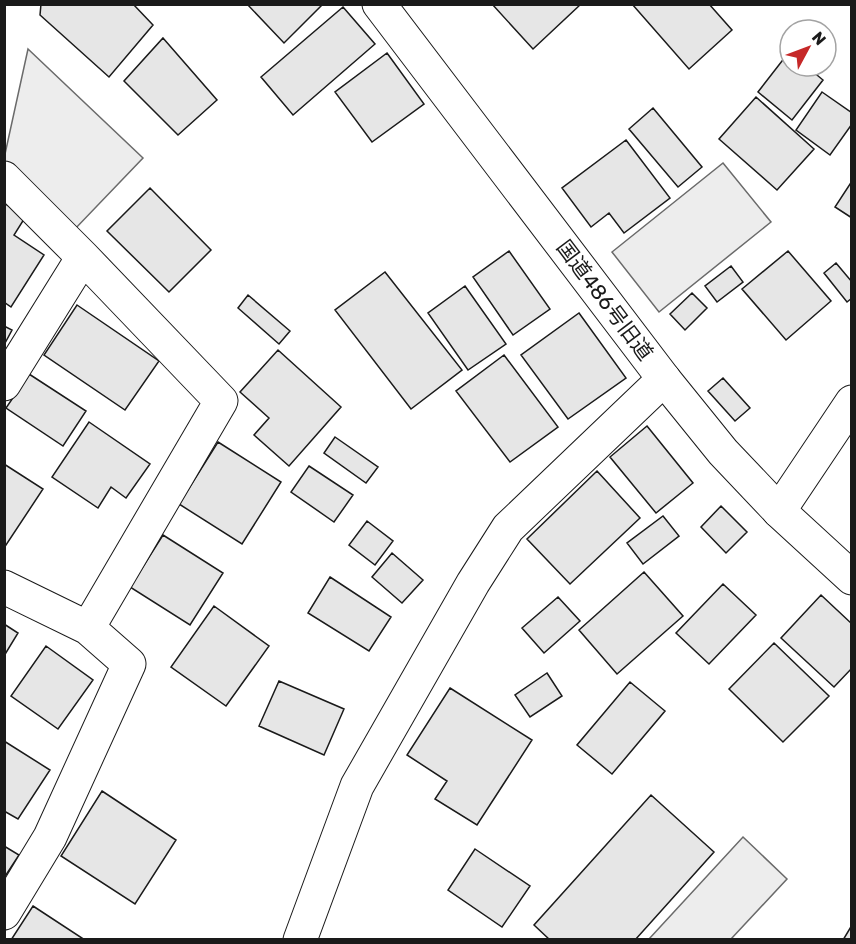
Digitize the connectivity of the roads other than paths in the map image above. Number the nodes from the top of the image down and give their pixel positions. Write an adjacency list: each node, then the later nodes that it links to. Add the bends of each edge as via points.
1 (379, 4): 4 (street, 国道486号旧道)
2 (4, 178): 3 (street)
3 (83, 257): 5 (street); 10 (street, via 221,401)
4 (664, 379): 7 (street, 国道486号旧道, via 723,452); 12 (street, via 508,528 357,786)
5 (4, 384)
6 (852, 402): 7 (street)
7 (779, 511): 8 (street, 国道486号旧道)
8 (852, 578)
9 (4, 588): 10 (street)
10 (88, 628): 11 (street, via 129,664 50,837)
11 (4, 913)
12 (300, 939)

